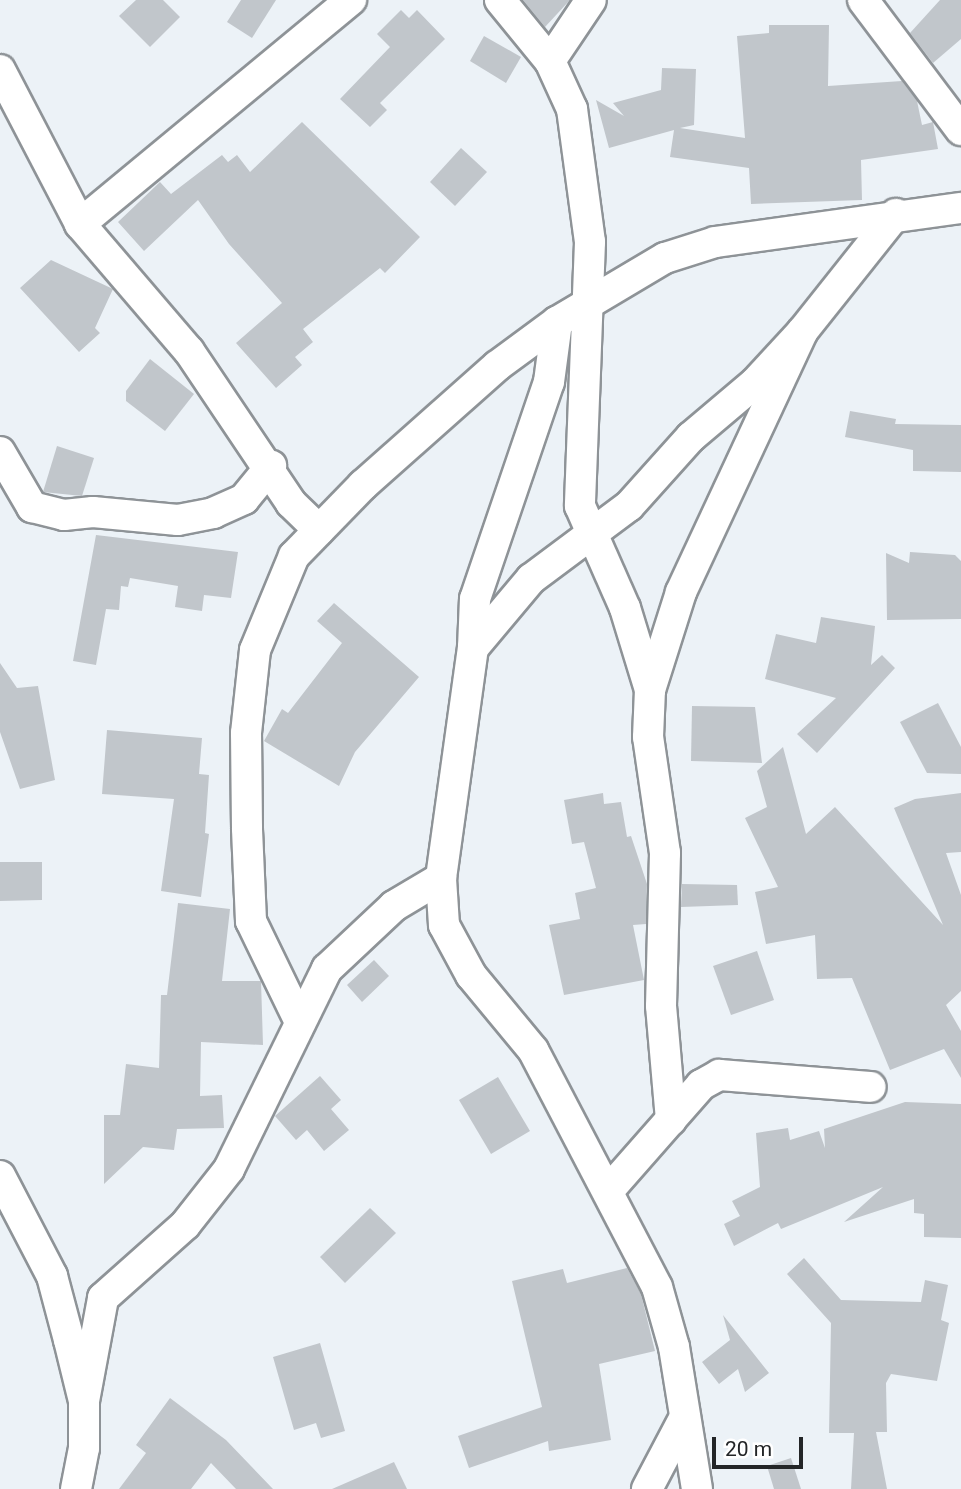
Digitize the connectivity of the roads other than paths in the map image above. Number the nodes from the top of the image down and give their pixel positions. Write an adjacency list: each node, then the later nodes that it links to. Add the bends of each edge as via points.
1 (351, 0): 10 (street)
2 (500, 0): 5 (street)
3 (591, 0): 5 (street)
4 (863, 0): 7 (street)
5 (550, 61): 11 (street, via 572,108 590,242)
6 (0, 70): 10 (street)
7 (961, 131)
8 (961, 208): 9 (street)
9 (896, 214): 11 (street, via 715,242 665,258); 13 (street)
10 (80, 224): 15 (street, via 189,351)
11 (590, 305): 12 (street); 17 (street, via 578,474 580,506)
12 (557, 321): 16 (street, via 417,434); 18 (street, via 549,382 475,599)
13 (802, 332): 17 (street, via 755,383 691,437 629,506); 19 (street, via 681,592)
14 (0, 452): 15 (street, via 32,507 64,515 93,512 178,520 213,513 244,499)
15 (271, 466): 16 (street, via 291,503)
16 (319, 530): 21 (street, via 294,556 255,650 246,733 251,921)
17 (592, 536): 18 (street, via 531,579); 19 (street, via 625,608)
18 (473, 648): 20 (street)
19 (650, 690): 23 (street, via 648,737 664,853 662,1006)
20 (441, 878): 21 (street, via 394,906 358,937 327,969); 25 (street, via 444,925 465,965 533,1050)
21 (299, 1020): 26 (street, via 229,1168 185,1226 103,1298)
22 (871, 1087): 23 (street, via 719,1075 701,1085)
23 (671, 1120): 25 (street)
24 (0, 1176): 26 (street, via 52,1276)
25 (608, 1191): 27 (street, via 657,1287)
26 (84, 1401): 28 (street, via 84,1448)
27 (685, 1417): 29 (street); 30 (street)
28 (76, 1489)
29 (647, 1489)
30 (697, 1489)

